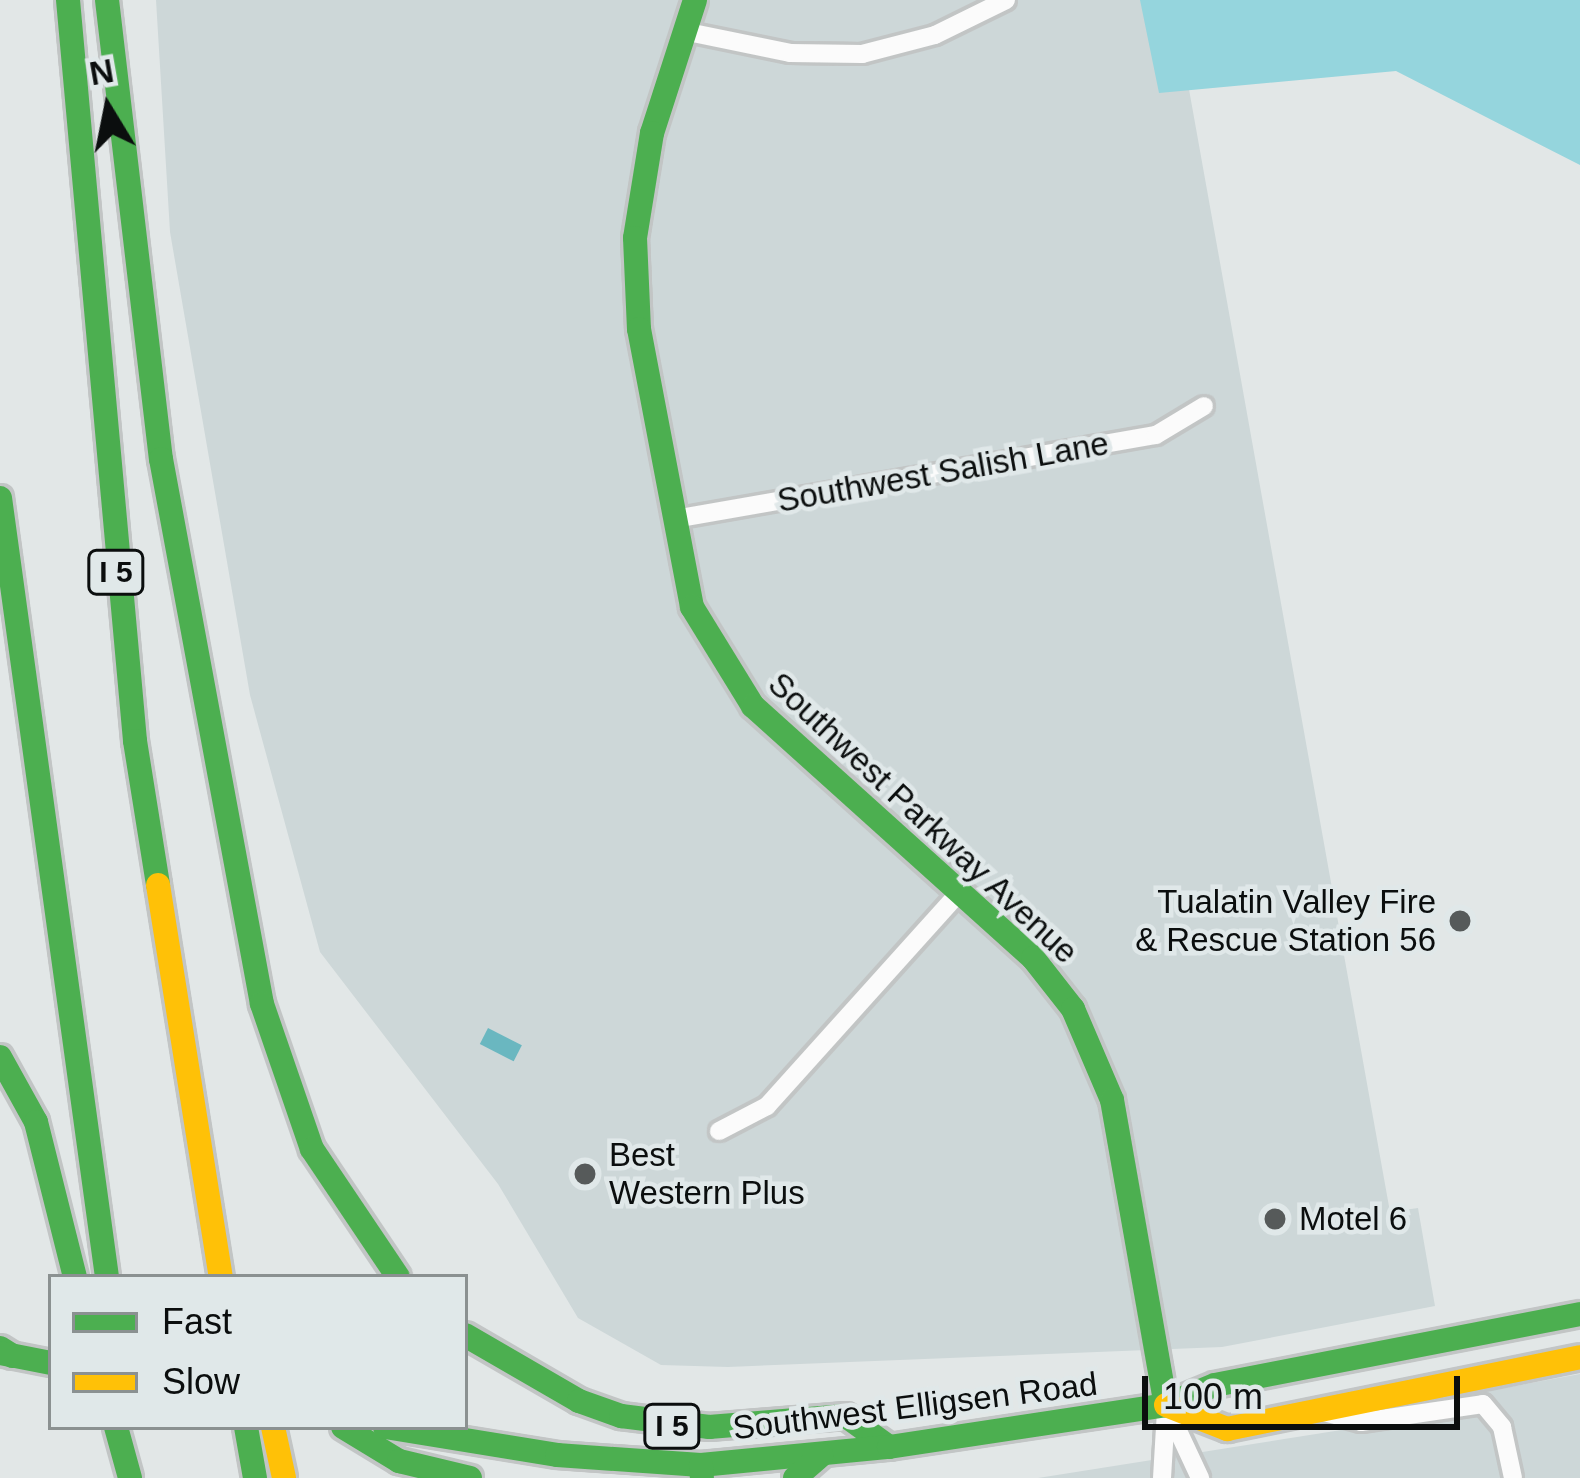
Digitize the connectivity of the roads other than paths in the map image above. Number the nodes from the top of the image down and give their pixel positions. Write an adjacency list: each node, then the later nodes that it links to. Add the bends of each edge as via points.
1 (68, 0): 12 (main road, I 5, via 126,661)
2 (107, 0): 17 (main road, I 5, via 161,459 262,1004 312,1150)
3 (694, 0): 5 (main road, Southwest Parkway Avenue)
4 (1006, 0): 5 (street, via 935,34 862,53 790,53)
5 (688, 32): 8 (main road, Southwest Parkway Avenue, via 652,134 635,224 639,329)
6 (1204, 406): 8 (street, Southwest Salish Lane, via 1156,435)
7 (0, 499): 14 (main road)
8 (674, 519): 9 (main road, Southwest Parkway Avenue, via 692,607 725,671)
9 (958, 894): 11 (street, via 767,1106); 21 (main road, Southwest Parkway Avenue, via 1033,958 1088,1038 1112,1100)
10 (0, 1057): 13 (main road, via 36,1123)
11 (719, 1131)
12 (199, 1141): 15 (main road, I 5); 16 (main road, I 5)
13 (74, 1274)
14 (107, 1274)
15 (221, 1274)
16 (237, 1274)
17 (396, 1274)
18 (1580, 1314): 21 (main road, Southwest Elligsen Road, via 1215,1385)
19 (468, 1337): 29 (main road, I 5, via 579,1402 621,1416 709,1427 846,1416)
20 (1580, 1357): 22 (main road)
21 (1166, 1405): 22 (main road, via 1227,1429); 29 (main road, Southwest Elligsen Road); 37 (street); 38 (street)
22 (1320, 1411): 39 (street, via 1361,1422 1483,1404 1502,1426)
23 (117, 1430): 32 (main road)
24 (130, 1430): 32 (main road)
25 (247, 1430): 33 (main road)
26 (274, 1430): 34 (main road)
27 (348, 1430): 35 (main road, via 399,1461)
28 (403, 1430): 31 (main road, Southwest Elligsen Road)
29 (889, 1447): 30 (main road, Southwest Elligsen Road)
30 (821, 1455): 31 (main road, Southwest Elligsen Road); 36 (main road)
31 (702, 1472)
32 (134, 1478)
33 (255, 1478)
34 (284, 1478)
35 (470, 1478)
36 (795, 1478)
37 (1162, 1478)
38 (1200, 1478)
39 (1513, 1478)

